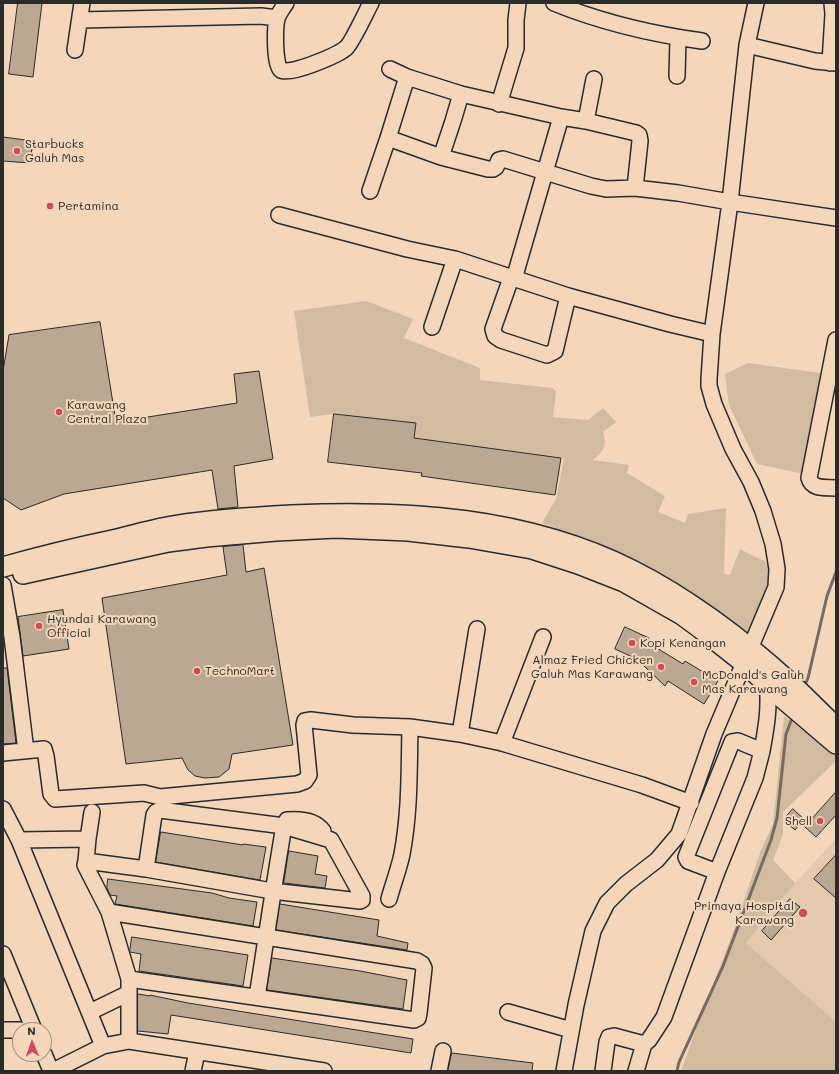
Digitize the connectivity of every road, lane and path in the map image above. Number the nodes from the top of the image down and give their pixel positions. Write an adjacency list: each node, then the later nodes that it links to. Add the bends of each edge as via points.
1 (82, 3): 10 (street)
2 (286, 3): 9 (street)
3 (371, 3): 9 (street, via 347,47 322,60 290,71 280,70 277,64)
4 (518, 3): 21 (street, via 516,48)
5 (554, 3): 11 (street, via 607,22)
6 (756, 3): 13 (street)
7 (261, 9): 9 (street); 10 (street)
8 (834, 10): 15 (street)
9 (277, 18)
10 (80, 20): 14 (street)
11 (678, 38): 12 (street); 17 (street)
12 (702, 41)
13 (747, 45): 15 (street); 29 (street)
14 (75, 50)
15 (833, 63)
16 (390, 69): 18 (street)
17 (677, 76)
18 (407, 77): 20 (street); 24 (street)
19 (594, 79): 23 (street)
20 (461, 94): 21 (street); 25 (street)
21 (499, 104): 22 (street)
22 (561, 117): 23 (street); 26 (street)
23 (586, 121): 27 (street, via 639,135)
24 (388, 138): 25 (street); 28 (street)
25 (441, 157): 26 (street, via 493,169 499,160 503,159)
26 (546, 171): 27 (street, via 606,189); 33 (street)
27 (635, 188): 29 (street)
28 (370, 191)
29 (730, 202): 31 (street); 36 (street)
30 (279, 215): 32 (street)
31 (836, 218)
32 (455, 260): 33 (street); 35 (street)
33 (512, 278): 34 (street); 34 (street, via 493,329 495,336 500,340 547,355 555,351)
34 (568, 296): 36 (street)
35 (432, 328)
36 (712, 334): 44 (street, via 709,386 733,449 763,511 777,569 776,587)
37 (836, 340): 38 (street, via 809,478 813,486)
38 (836, 488)
39 (3, 566): 44 (main road, via 206,521 341,514 418,515 452,519 536,533 632,570 709,618)
40 (3, 578): 44 (main road, via 168,542 212,536 336,528 436,534 532,549 624,582)
41 (3, 585): 50 (street)
42 (477, 629): 49 (street)
43 (543, 637): 51 (street)
44 (747, 656): 45 (main road); 46 (main road, via 786,680); 55 (street, via 714,734)
45 (767, 684): 46 (main road, via 782,698); 53 (street, via 768,721)
46 (816, 718): 48 (main road); 52 (main road)
47 (410, 727): 49 (street); 54 (street, via 353,725 311,720 304,725 309,775 305,781 297,784 160,796 144,793 55,799 51,794 44,750); 65 (street, via 407,815 402,855)
48 (836, 727)
49 (460, 734): 51 (street)
50 (25, 743)
51 (502, 743): 55 (street, via 642,784)
52 (836, 744)
53 (762, 751): 63 (street, via 755,778); 63 (street, via 738,741 732,742 686,858)
54 (3, 753)
55 (691, 803): 75 (street, via 675,839 657,860 626,884 607,903 593,931)
56 (3, 808): 60 (street)
57 (92, 812): 59 (street)
58 (284, 826): 62 (street, via 160,810 154,815); 64 (street); 64 (street, via 331,840 362,900)
59 (88, 839): 60 (street); 61 (street)
60 (19, 840): 72 (street)
61 (86, 861): 62 (street); 66 (street, via 85,865)
62 (146, 869): 64 (street)
63 (717, 872): 77 (street, via 664,1017)
64 (272, 891): 67 (street)
65 (389, 898)
66 (109, 912): 67 (street); 70 (street)
67 (267, 937): 71 (street); 71 (street, via 422,964 424,968 419,1013 418,1018 414,1020)
68 (3, 954): 69 (street)
69 (6, 970): 74 (street)
70 (129, 986): 71 (street); 72 (street); 76 (street)
71 (257, 997)
72 (90, 1012): 78 (street)
73 (508, 1012): 75 (street)
74 (24, 1022)
75 (571, 1030): 85 (street)
76 (130, 1041): 78 (street); 80 (street)
77 (644, 1044): 86 (street, via 609,1037); 87 (street)
78 (104, 1046): 81 (street)
79 (443, 1051): 84 (street)
80 (197, 1052): 82 (street); 83 (street)
81 (52, 1071)
82 (193, 1071)
83 (324, 1071)
84 (439, 1071)
85 (564, 1071)
86 (603, 1071)
87 (636, 1071)

